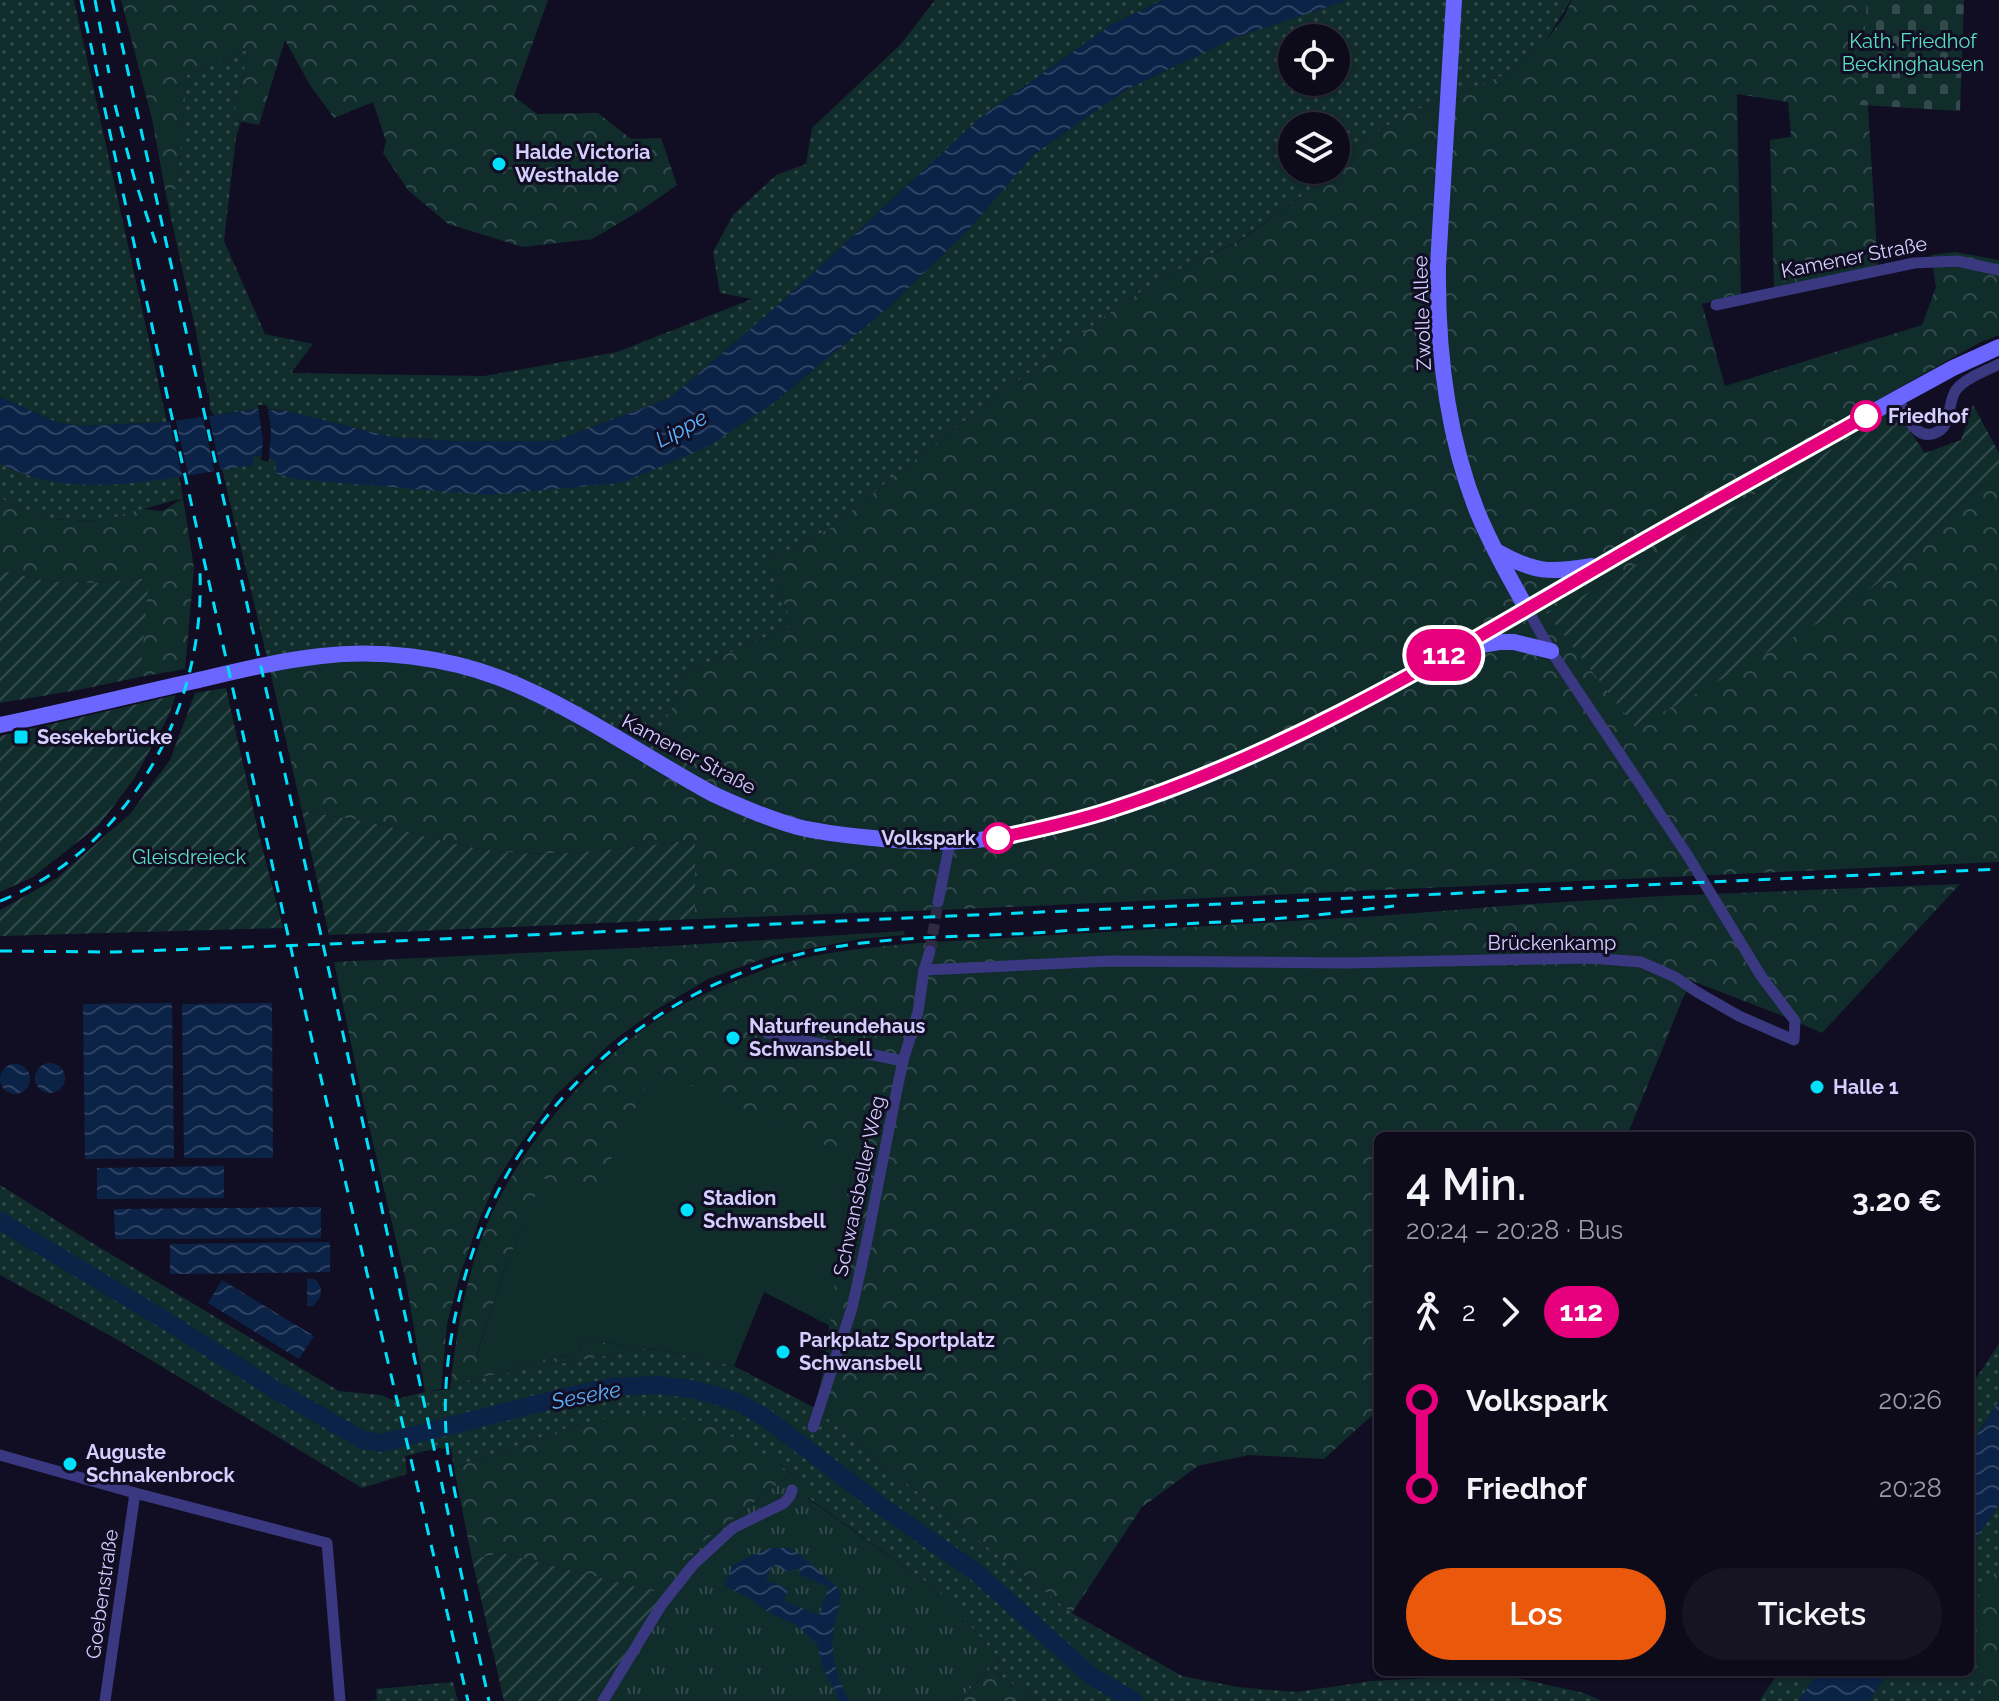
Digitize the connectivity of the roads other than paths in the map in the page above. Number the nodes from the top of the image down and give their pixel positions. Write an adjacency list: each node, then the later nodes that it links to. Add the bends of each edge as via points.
1 (1454, 0): 7 (main road, Zwolle Allee, via 1437,308 1449,411 1476,509)
2 (1999, 270): 3 (street, Kamener Straße, via 1957,261 1914,263)
3 (1716, 305)
4 (1999, 347): 6 (main road, Kamener Straße)
5 (1999, 364): 6 (street, via 1958,387 1944,425 1930,435 1914,427)
6 (1898, 398): 8 (main road, Kamener Straße)
7 (1495, 551): 8 (main road, via 1536,570); 9 (main road, Zwolle Allee)
8 (1602, 565): 9 (main road, Kamener Straße)
9 (1527, 609): 10 (main road, Kamener Straße); 11 (street, Brückenkamp)
10 (1456, 649): 11 (main road, via 1514,642); 13 (main road, Kamener Straße, via 1281,742 1166,791 1052,827)
11 (1551, 651): 16 (street, Brückenkamp, via 1795,1021 1794,1040 1641,962 1110,961)
12 (0, 725): 13 (main road, Kamener Straße, via 284,661 352,653 413,657 527,689 713,794 771,818 845,836)
13 (950, 842): 14 (street)
14 (938, 902)
15 (930, 951): 16 (street, Schwansbeller Weg)
16 (924, 970): 18 (street, Schwansbeller Weg)
17 (767, 1033): 18 (street)
18 (903, 1061): 19 (street, Schwansbeller Weg, via 852,1308)
19 (813, 1427)
20 (0, 1455): 22 (street)
21 (792, 1490): 25 (street, via 784,1503 733,1528 693,1565 662,1604)
22 (135, 1493): 23 (street, Goebenstraße); 24 (street, via 327,1543)
23 (105, 1701)
24 (340, 1701)
25 (603, 1701)

